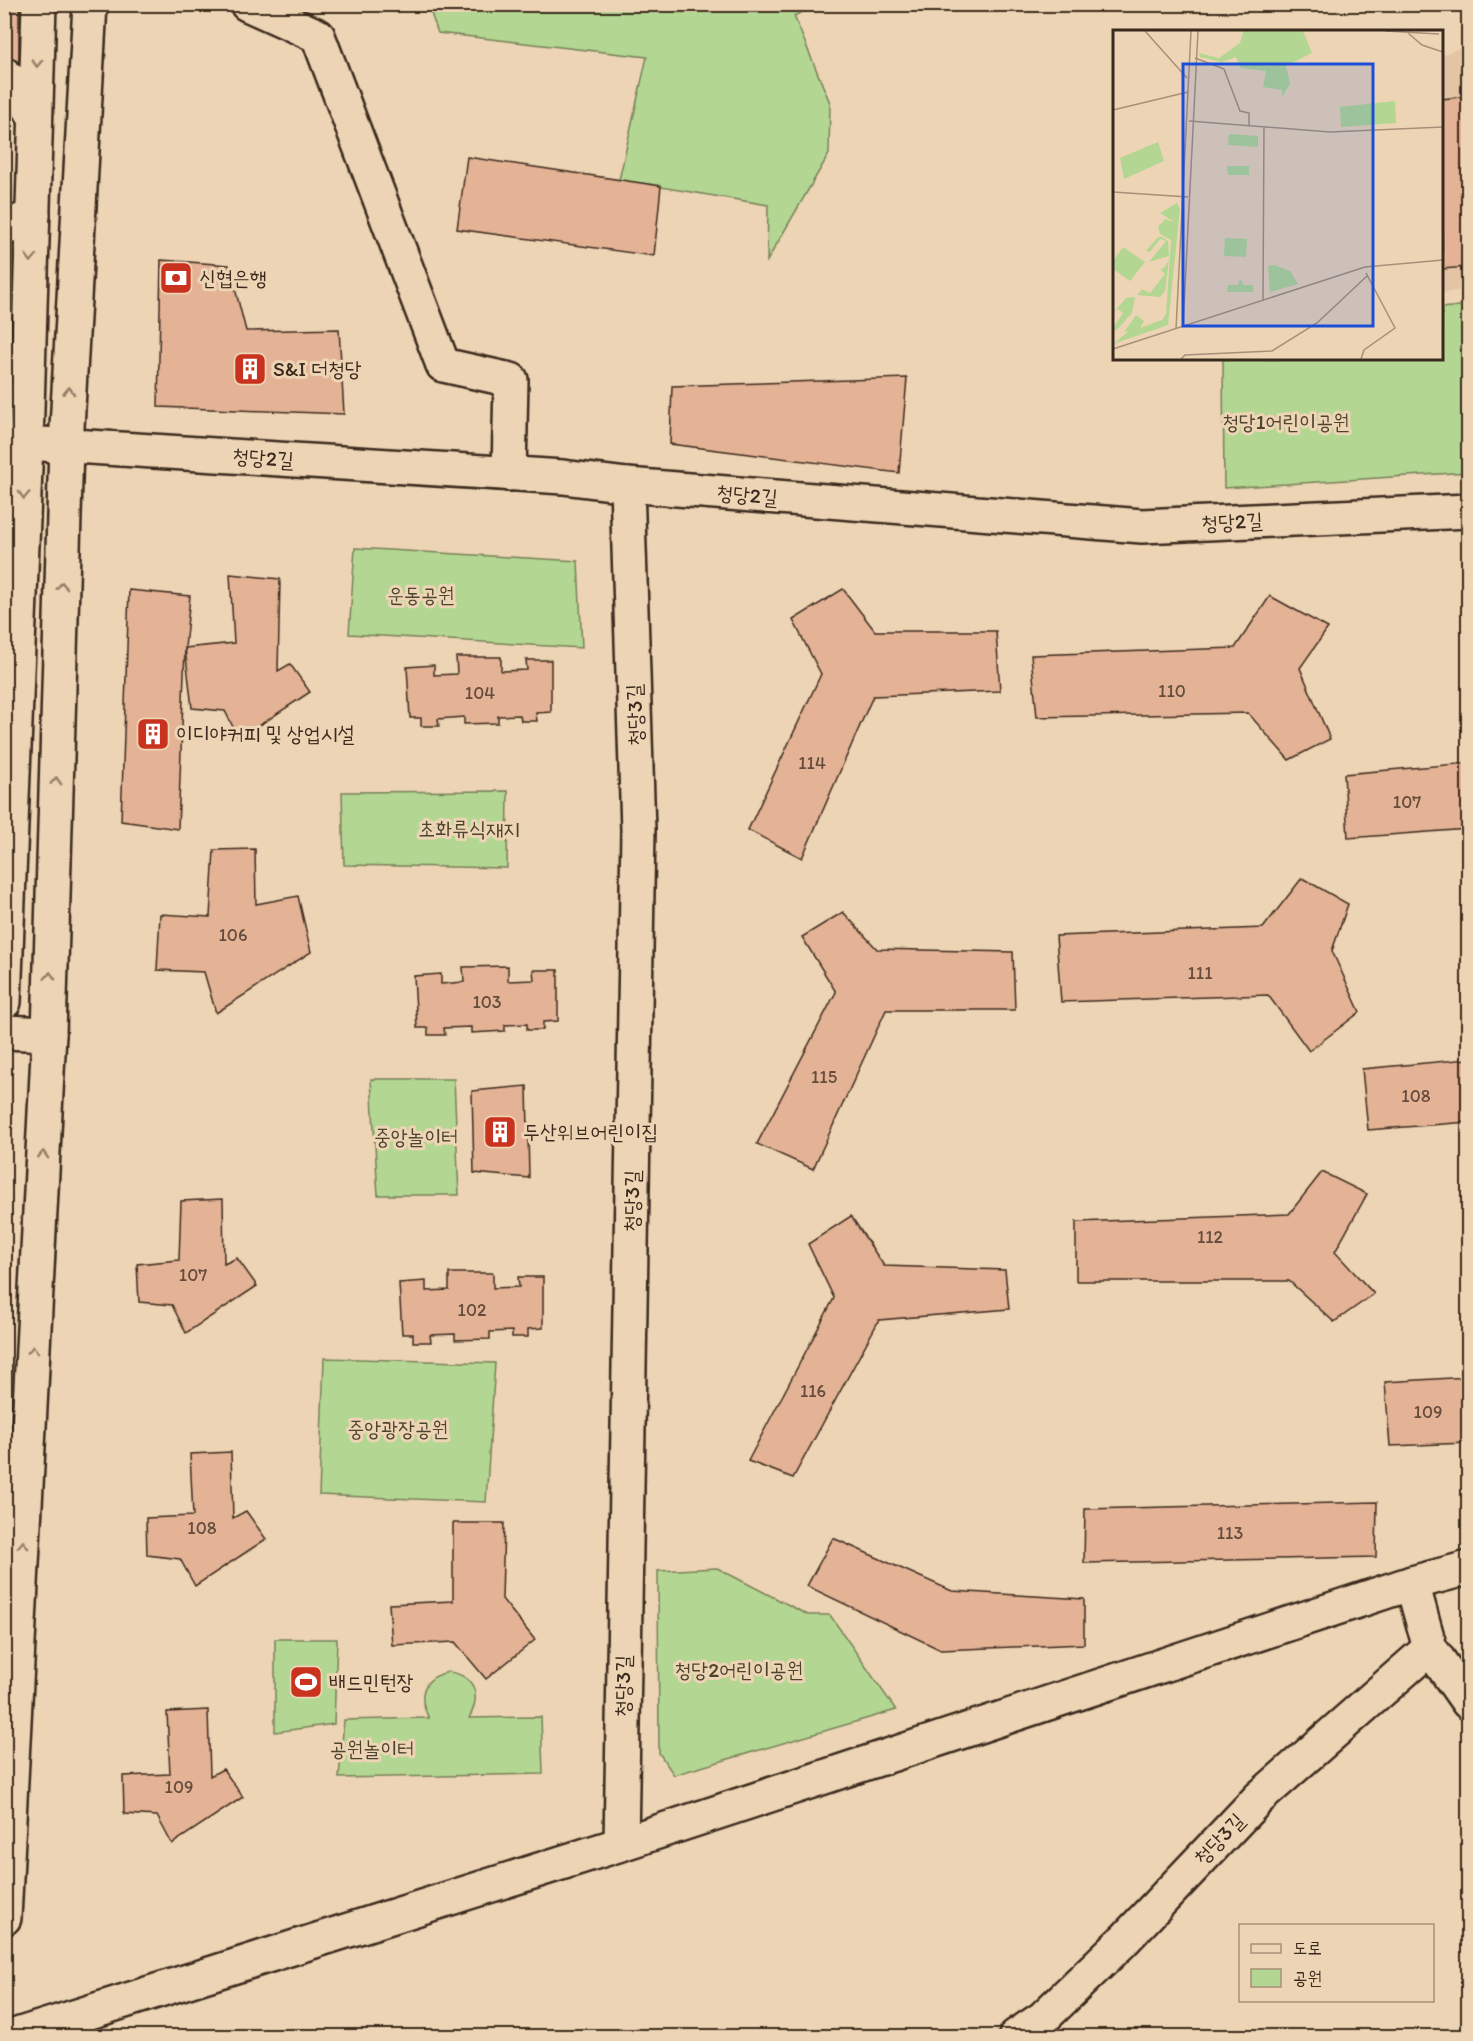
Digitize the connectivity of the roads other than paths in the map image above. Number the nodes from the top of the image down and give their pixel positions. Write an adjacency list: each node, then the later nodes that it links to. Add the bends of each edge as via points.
1 (39, 4): 5 (street, one-way to 5)
2 (90, 4): 8 (street, one-way to 2)
3 (247, 4): 9 (street, via 318,36 443,364 511,381)
4 (4, 74): 5 (street)
5 (35, 117): 6 (street)
6 (19, 222): 7 (street, one-way to 7)
7 (26, 443): 8 (street, 청당2길); 12 (street, one-way to 12)
8 (66, 446): 9 (street, 청당2길); 14 (street, one-way to 8)
9 (509, 474): 10 (street, 청당2길)
10 (627, 485): 11 (street, 청당2길, via 1142,526); 19 (street, 청당3길, via 638,830)
11 (1468, 511)
12 (4, 1002)
13 (4, 1032): 14 (street)
14 (49, 1034): 20 (street, one-way to 14)
15 (1468, 1568): 16 (street)
16 (1412, 1583): 17 (street); 19 (street)
17 (1430, 1648): 18 (street); 22 (street, 청당3길, via 1259,1798 1124,1940 1043,2018)
18 (1468, 1702)
19 (621, 1844): 21 (street)
20 (4, 1918)
21 (14, 2037)
22 (1016, 2037)

